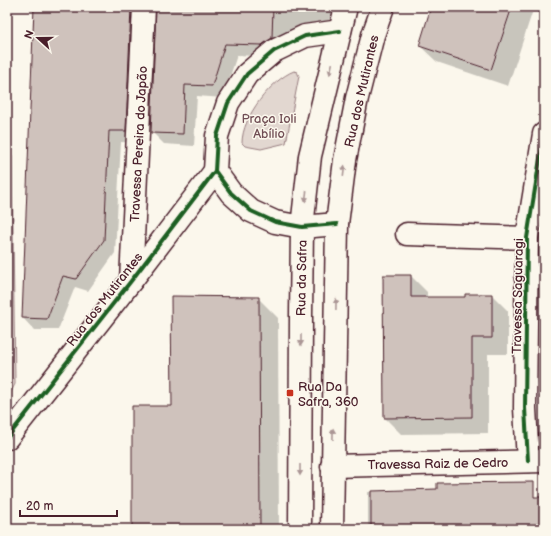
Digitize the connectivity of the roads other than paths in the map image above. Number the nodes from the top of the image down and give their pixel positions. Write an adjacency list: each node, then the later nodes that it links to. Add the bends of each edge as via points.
1 (144, 7): 12 (street, Travessa Pereira do Japão)
2 (346, 7): 4 (street)
3 (383, 7): 7 (street, Rua dos Mutirantes, one-way to 3, via 356,98)
4 (340, 31): 6 (street, via 305,36 274,51 247,74 228,103 219,129); 8 (street, Rua da Safra, one-way to 8, via 310,156)
5 (544, 134): 10 (street, Travessa Saguaragi)
6 (215, 171): 8 (street, via 231,193 251,211 275,222); 12 (street, Rua dos Mutirantes)
7 (337, 224): 8 (street); 15 (street, one-way to 7)
8 (302, 227): 16 (street, Rua da Safra, one-way to 16)
9 (407, 234): 10 (street)
10 (527, 238): 11 (street, Travessa Saguaragi)
11 (535, 278): 14 (street, Travessa Saguaragi, via 525,408)
12 (131, 281): 13 (street, Rua dos Mutirantes)
13 (7, 438)
14 (536, 461): 15 (street, Travessa Raiz de Cedro)
15 (332, 466): 17 (street)
16 (300, 529)
17 (332, 529)

